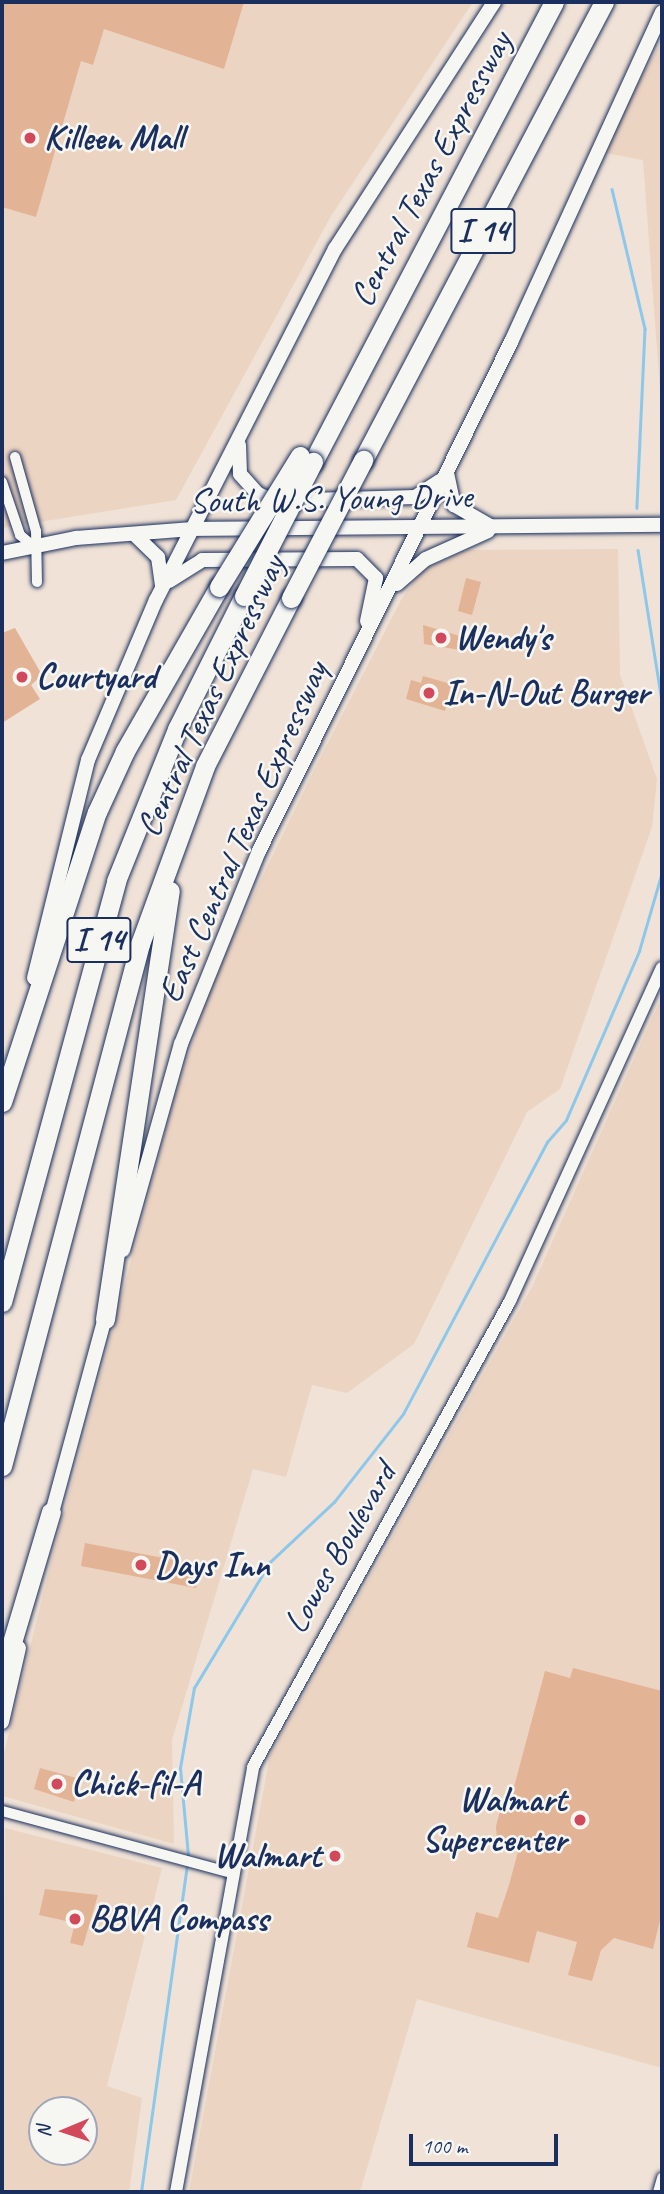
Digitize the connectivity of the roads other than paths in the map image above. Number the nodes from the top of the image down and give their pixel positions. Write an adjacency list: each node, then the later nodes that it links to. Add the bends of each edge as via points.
1 (494, 2): 5 (main road, via 335,249)
2 (554, 2): 7 (highway, Central Texas Expressway / I 14, via 376,341)
3 (604, 2): 21 (highway, Central Texas Expressway / I 14, bridge)
4 (662, 12): 8 (main road, East Central Texas Expressway)
5 (240, 437): 8 (main road, via 240,474 257,494 274,501 415,497); 13 (main road)
6 (15, 457): 15 (street, via 36,531)
7 (307, 459): 23 (highway, bridge, via 219,587 138,728 97,812); 24 (highway, Central Texas Expressway / I 14, bridge, via 177,729 116,881)
8 (445, 475): 11 (main road, via 454,505); 12 (main road, East Central Texas Expressway)
9 (2, 482): 15 (street, via 20,536)
10 (662, 525): 11 (main road, South W.S. Young Drive)
11 (494, 527): 12 (main road, South W.S. Young Drive); 19 (main road, via 426,559)
12 (420, 528): 13 (main road, South W.S. Young Drive); 19 (main road, East Central Texas Expressway)
13 (192, 529): 14 (main road, South W.S. Young Drive); 18 (main road)
14 (134, 534): 15 (main road, South W.S. Young Drive); 18 (main road, via 158,557)
15 (32, 545): 16 (main road, South W.S. Young Drive); 17 (street)
16 (2, 553)
17 (37, 582)
18 (163, 587): 20 (main road, via 202,560 357,559 376,578); 23 (main road, via 88,760)
19 (387, 595): 20 (main road, East Central Texas Expressway)
20 (359, 650): 25 (main road, East Central Texas Expressway, via 209,965 163,1097)
21 (205, 766): 25 (highway, via 153,972); 26 (highway, Central Texas Expressway / I 14, via 140,944)
22 (662, 968): 31 (street, Lowes Boulevard, via 487,1346 262,1744)
23 (2, 1102)
24 (2, 1302)
25 (105, 1319): 27 (main road, East Central Texas Expressway)
26 (2, 1466)
27 (51, 1512): 28 (highway); 29 (main road, East Central Texas Expressway)
28 (2, 1676)
29 (2, 1722)
30 (2, 1811): 31 (street)
31 (232, 1873): 33 (street, Lowes Boulevard)
32 (662, 2178): 34 (street)
33 (176, 2192)
34 (658, 2192)

